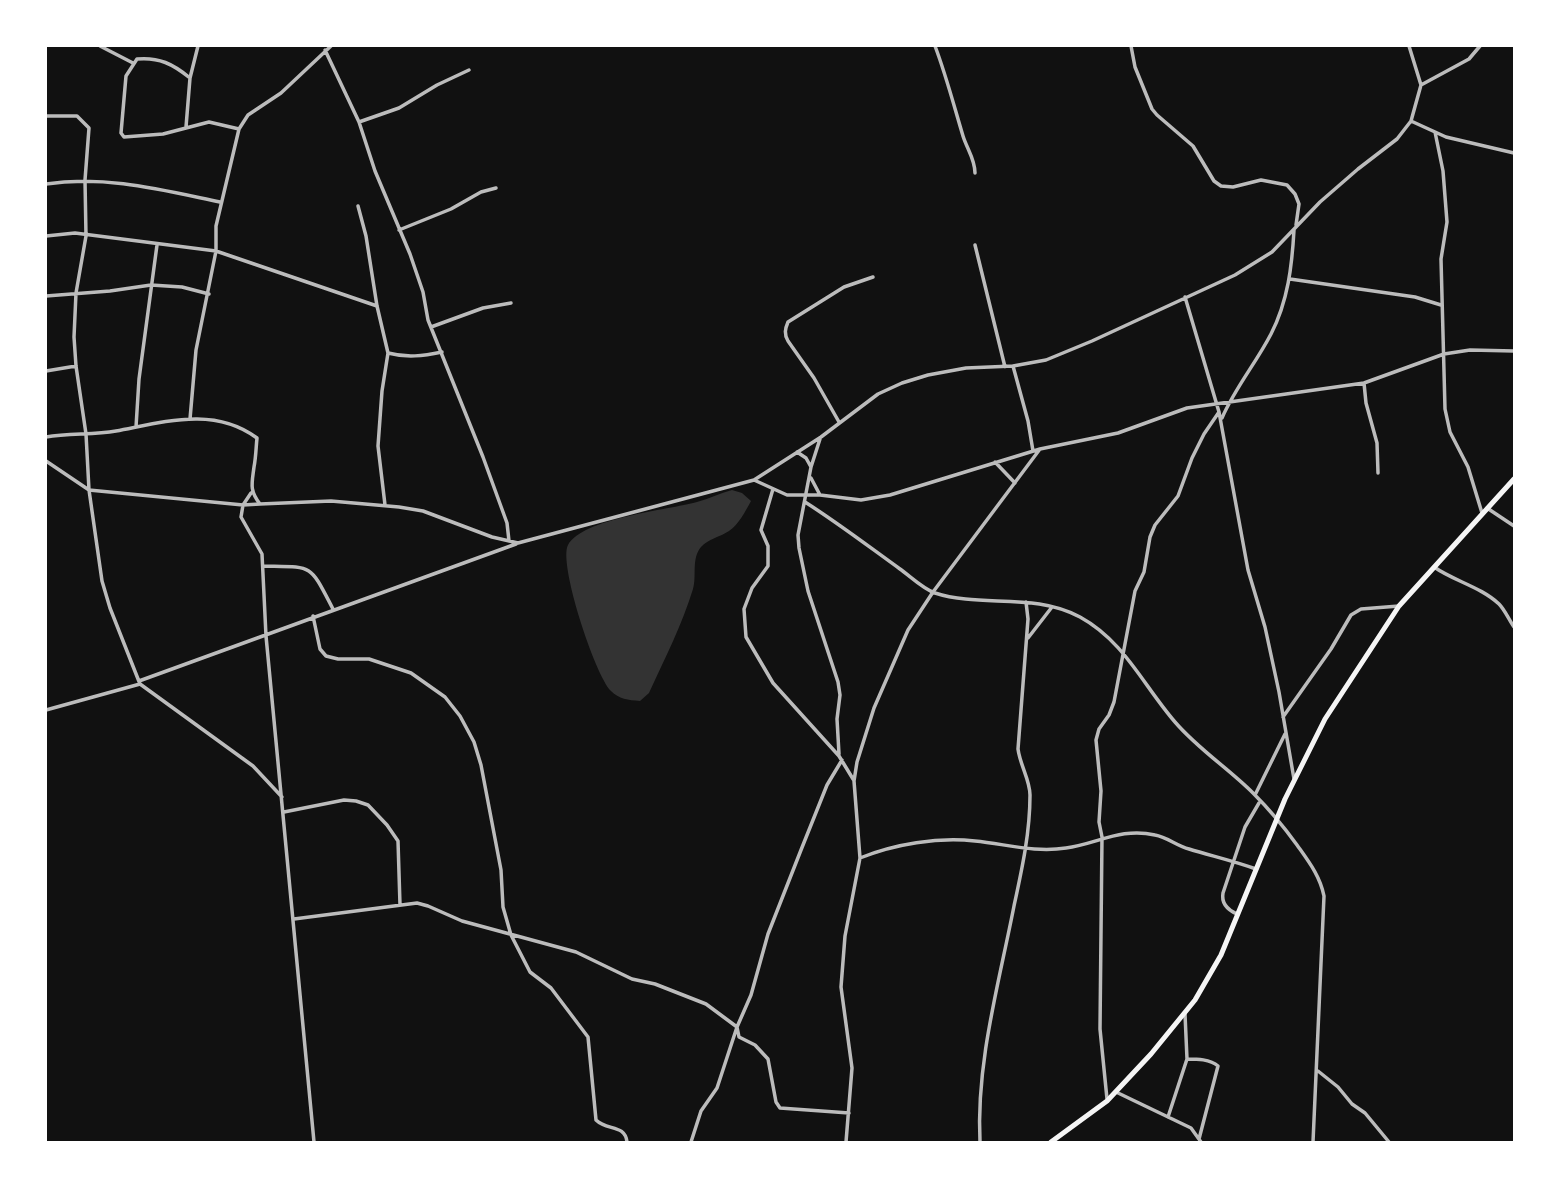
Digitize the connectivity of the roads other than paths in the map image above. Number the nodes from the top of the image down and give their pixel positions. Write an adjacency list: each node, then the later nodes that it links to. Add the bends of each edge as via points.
1 (100, 46): 9 (street)
2 (198, 46): 11 (street)
3 (331, 46): 8 (street)
4 (935, 46): 20 (street)
5 (1131, 46): 26 (street, via 1153,109 1193,146 1214,181 1233,187 1261,180 1287,185 1299,204)
6 (1409, 46): 12 (street)
7 (1480, 46): 12 (street, via 1469,59)
8 (325, 50): 15 (street); 17 (street, via 281,93 248,115)
9 (132, 63): 11 (street, via 159,60 173,64); 16 (street, via 122,101 124,137)
10 (469, 70): 15 (street, via 399,108)
11 (190, 78): 16 (street)
12 (1421, 85): 14 (street)
13 (46, 116): 21 (street, via 77,116 89,128)
14 (1411, 121): 18 (street); 26 (street, via 1397,139)
15 (359, 122): 27 (street)
16 (186, 127): 17 (street, via 209,122)
17 (239, 129): 24 (street)
18 (1436, 132): 19 (street); 41 (street, via 1447,222)
19 (1514, 153)
20 (975, 173)
21 (85, 180): 22 (street); 24 (street); 29 (street)
22 (46, 184)
23 (496, 188): 27 (street)
24 (220, 202): 32 (street)
25 (358, 206): 42 (street)
26 (1295, 226): 34 (street); 39 (street, via 1272,253)
27 (399, 230): 43 (street)
28 (46, 236): 29 (street)
29 (86, 236): 30 (street); 36 (street)
30 (157, 244): 32 (street); 35 (street)
31 (975, 245): 50 (street)
32 (216, 251): 37 (street); 42 (street)
33 (873, 278): 58 (street, via 844,287 785,328 788,341)
34 (1290, 279): 41 (street); 53 (street, via 1271,335)
35 (151, 285): 36 (street); 37 (street); 59 (street)
36 (76, 293): 38 (street); 48 (street)
37 (209, 294): 56 (street, via 196,349)
38 (46, 296)
39 (1185, 297): 49 (street, via 1046,360); 54 (street)
40 (511, 303): 43 (street)
41 (1441, 305): 47 (street)
42 (377, 306): 46 (street)
43 (431, 327): 45 (street)
44 (1514, 351): 47 (street, via 1470,349)
45 (442, 352): 46 (street, via 422,356); 85 (street, via 507,523)
46 (388, 353): 82 (street, via 378,446)
47 (1444, 354): 52 (street); 83 (street, via 1450,432)
48 (76, 366): 51 (street); 60 (street)
49 (1013, 366): 50 (street); 64 (street)
50 (1005, 367): 58 (street, via 965,368 902,383)
51 (46, 371)
52 (1364, 383): 53 (street); 69 (street, via 1377,443)
53 (1230, 400): 54 (street); 57 (street)
54 (1217, 402): 55 (street); 63 (street, via 1118,433)
55 (1219, 412): 57 (street); 98 (street, via 1192,458 1178,496 1150,537 1144,572 1130,609)
56 (190, 419): 59 (street); 76 (street, via 242,427 257,438)
57 (1221, 421): 101 (street, via 1248,570)
58 (839, 422): 62 (street)
59 (136, 427): 60 (street)
60 (86, 434): 61 (street); 75 (street)
61 (46, 437)
62 (821, 437): 65 (street); 68 (street)
63 (1040, 449): 64 (street); 73 (street)
64 (1032, 451): 67 (street)
65 (797, 452): 68 (street); 72 (street)
66 (46, 461): 75 (street)
67 (995, 462): 73 (street); 78 (street, via 890,495 861,500)
68 (811, 467): 70 (street)
69 (1378, 473)
70 (810, 476): 77 (street); 78 (street)
71 (1514, 479): 83 (main road)
72 (754, 480): 74 (street); 86 (street)
73 (1015, 483): 89 (street)
74 (772, 489): 77 (street, via 787,495); 103 (street, via 761,530 768,546 768,566 744,609 746,637 773,683)
75 (89, 490): 81 (street); 99 (street, via 102,581)
76 (251, 493): 80 (street); 81 (street)
77 (806, 494): 78 (street); 79 (street)
78 (820, 495)
79 (805, 502): 89 (street); 103 (street, via 799,548 838,682)
80 (260, 504): 81 (street); 82 (street, via 331,501)
81 (243, 505): 87 (street, via 241,517 262,554)
82 (385, 505): 85 (street, via 423,511)
83 (1485, 511): 84 (street); 88 (main road)
84 (1514, 526)
85 (509, 541): 86 (street)
86 (518, 543): 93 (street)
87 (263, 566): 93 (street, via 311,571); 96 (street)
88 (1434, 567): 91 (main road); 95 (street, via 1501,605)
89 (933, 592): 90 (street); 104 (street, via 908,630 879,695)
90 (1026, 602): 92 (street); 97 (street)
91 (1399, 606): 101 (street, via 1361,609 1351,615); 105 (main road, via 1325,719)
92 (1052, 607): 97 (street); 98 (street, via 1098,628)
93 (333, 609): 94 (street)
94 (313, 616): 96 (street); 119 (street, via 320,649 326,656 369,659 411,673 445,696 460,716 481,765)
95 (1514, 627)
96 (266, 636): 99 (street); 107 (street)
97 (1027, 640): 112 (street, via 1018,749 1030,792)
98 (1124, 653): 106 (street, via 1175,723); 111 (street, via 1114,702 1096,740)
99 (140, 682): 100 (street); 107 (street, via 253,766)
100 (46, 710)
101 (1283, 717): 102 (street)
102 (1286, 733): 105 (street); 106 (street)
103 (840, 758): 104 (street); 121 (street, via 768,934)
104 (854, 780): 113 (street)
105 (1294, 781): 110 (main road)
106 (1255, 795): 108 (street)
107 (282, 797): 109 (street)
108 (1260, 803): 110 (street); 114 (street, via 1249,817)
109 (283, 812): 116 (street, via 344,800 368,805 398,841); 118 (street)
110 (1277, 819): 115 (main road); 123 (street, via 1322,882)
111 (1102, 837): 112 (street, via 1068,848); 114 (street, via 1155,835); 125 (street, via 1100,1029)
112 (1026, 849): 113 (street, via 941,841); 134 (street, via 992,1016 978,1115)
113 (860, 858): 126 (street, via 841,987 852,1068)
114 (1234, 861): 115 (street); 117 (street, via 1222,899)
115 (1257, 870): 117 (main road)
116 (400, 905): 118 (street); 119 (street, via 428,906)
117 (1239, 915): 120 (main road, via 1221,955)
118 (294, 919): 130 (street)
119 (511, 935): 121 (street, via 576,952 706,1004); 131 (street, via 530,972 551,988 582,1028 591,1051 596,1120 622,1130)
120 (1185, 1012): 122 (street); 124 (main road)
121 (737, 1027): 126 (street, via 739,1037 768,1059 780,1108); 132 (street, via 717,1088 701,1111)
122 (1187, 1059): 127 (street); 129 (street, via 1218,1066)
123 (1318, 1071): 136 (street); 137 (street, via 1365,1113)
124 (1116, 1092): 125 (main road); 127 (street)
125 (1107, 1101): 128 (main road)
126 (849, 1112): 133 (street)
127 (1168, 1117): 129 (street, via 1191,1128)
128 (1063, 1139): 135 (main road)
129 (1200, 1141)
130 (314, 1143)
131 (627, 1143)
132 (691, 1143)
133 (846, 1143)
134 (980, 1143)
135 (1051, 1143)
136 (1313, 1143)
137 (1389, 1143)

